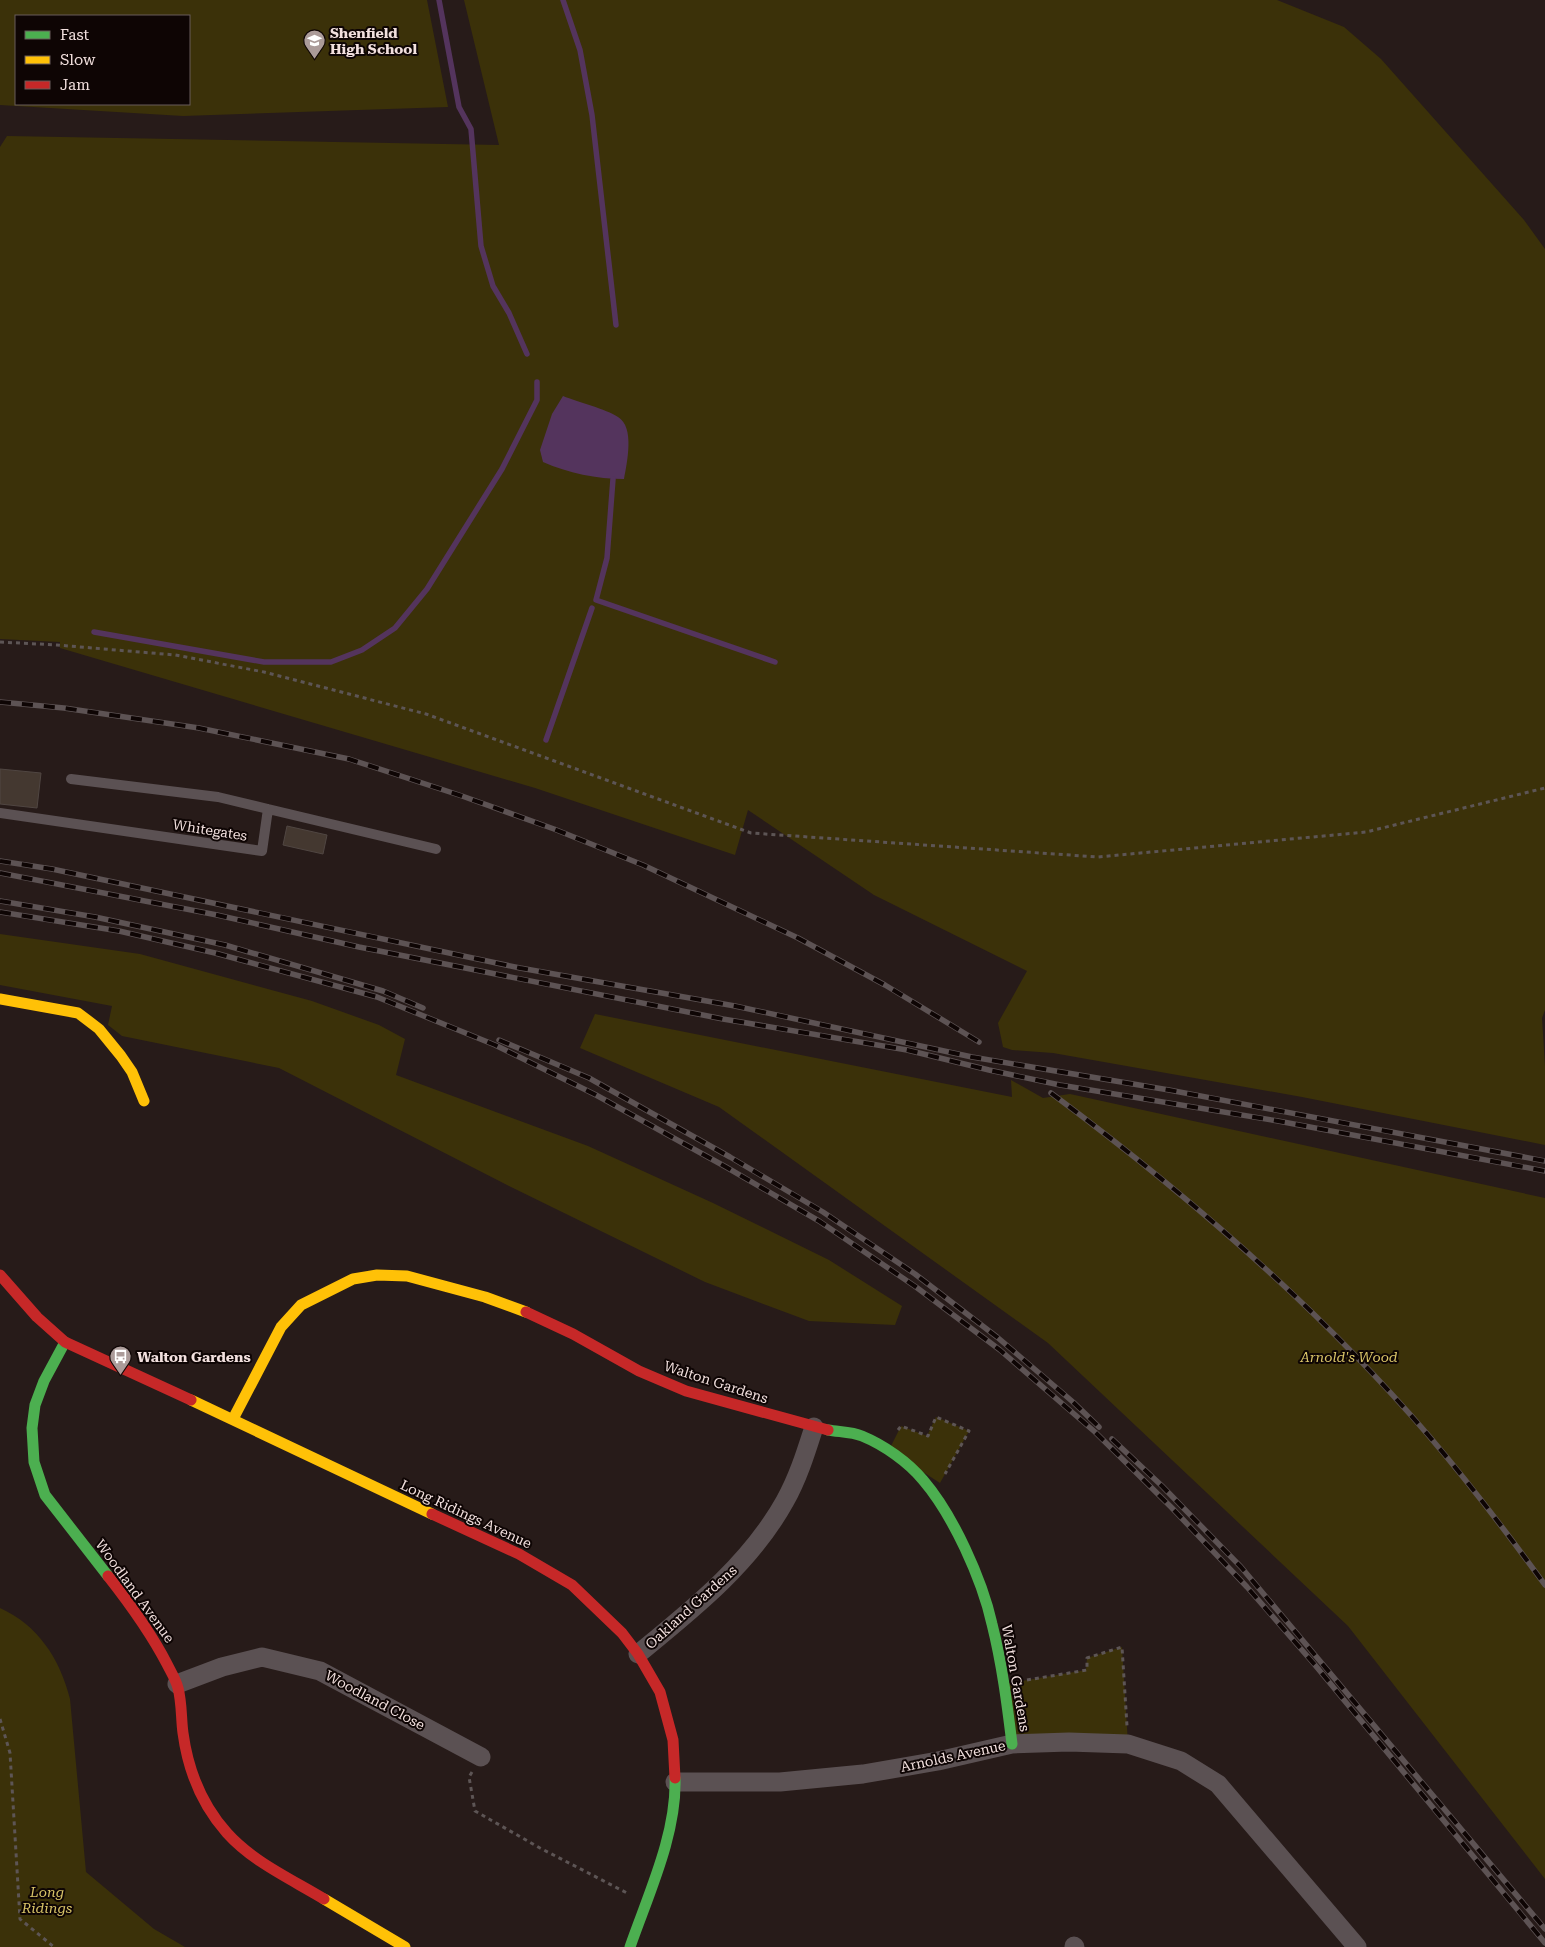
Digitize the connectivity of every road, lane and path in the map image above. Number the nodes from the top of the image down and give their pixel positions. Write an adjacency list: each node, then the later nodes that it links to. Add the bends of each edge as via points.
1 (0, 642): 3 (path, via 175,655 264,672 426,714 751,833 1098,857 1366,832)
2 (72, 779): 4 (lane, via 218,797)
3 (1545, 788)
4 (268, 809): 5 (lane, Whitegates, via 262,851); 6 (lane)
5 (0, 813)
6 (436, 849)
7 (0, 999): 8 (street, via 78,1013 100,1029 121,1056 132,1072)
8 (144, 1101)
9 (0, 1276): 10 (street, Long Ridings Avenue)
10 (65, 1342): 11 (street, Long Ridings Avenue); 16 (street, Woodland Avenue, via 35,1404 32,1425 37,1478 45,1495 139,1618)
11 (233, 1419): 12 (street, Walton Gardens, via 281,1328 301,1305 353,1279 377,1275 407,1276 485,1297 529,1313 638,1371 686,1391); 15 (street, Long Ridings Avenue, via 519,1554 572,1585 622,1633)
12 (814, 1427): 13 (street, Walton Gardens, via 861,1436); 15 (street, Oakland Gardens, via 802,1465 785,1502 755,1546 728,1576)
13 (889, 1450): 14 (street, Walton Gardens, via 923,1480); 14 (path, via 901,1426 928,1436 936,1417 969,1431 940,1483)
14 (930, 1491): 17 (street, Walton Gardens, via 944,1510 976,1574 992,1622)
15 (638, 1654): 22 (street, Long Ridings Avenue, via 660,1692 673,1740)
16 (177, 1684): 21 (street, Woodland Close, via 262,1657 320,1671); 25 (street, Woodland Avenue, via 183,1737 192,1772 200,1795 222,1827 238,1845 256,1858)
17 (1004, 1684): 19 (street, Walton Gardens); 20 (path, via 1087,1670 1086,1658 1122,1647)
18 (0, 1718): 24 (path, via 10,1753 20,1919)
19 (1012, 1744): 20 (street, Arnolds Avenue); 22 (street, Arnolds Avenue, via 863,1774 780,1782)
20 (1128, 1744): 27 (street, Arnolds Avenue, via 1180,1761 1218,1784)
21 (481, 1757): 23 (path, via 469,1777 476,1812)
22 (675, 1782): 23 (street, Long Ridings Avenue, via 675,1807)
23 (646, 1903): 26 (street, Long Ridings Avenue)
24 (54, 1947)
25 (404, 1947)
26 (630, 1947)
27 (1357, 1947)

